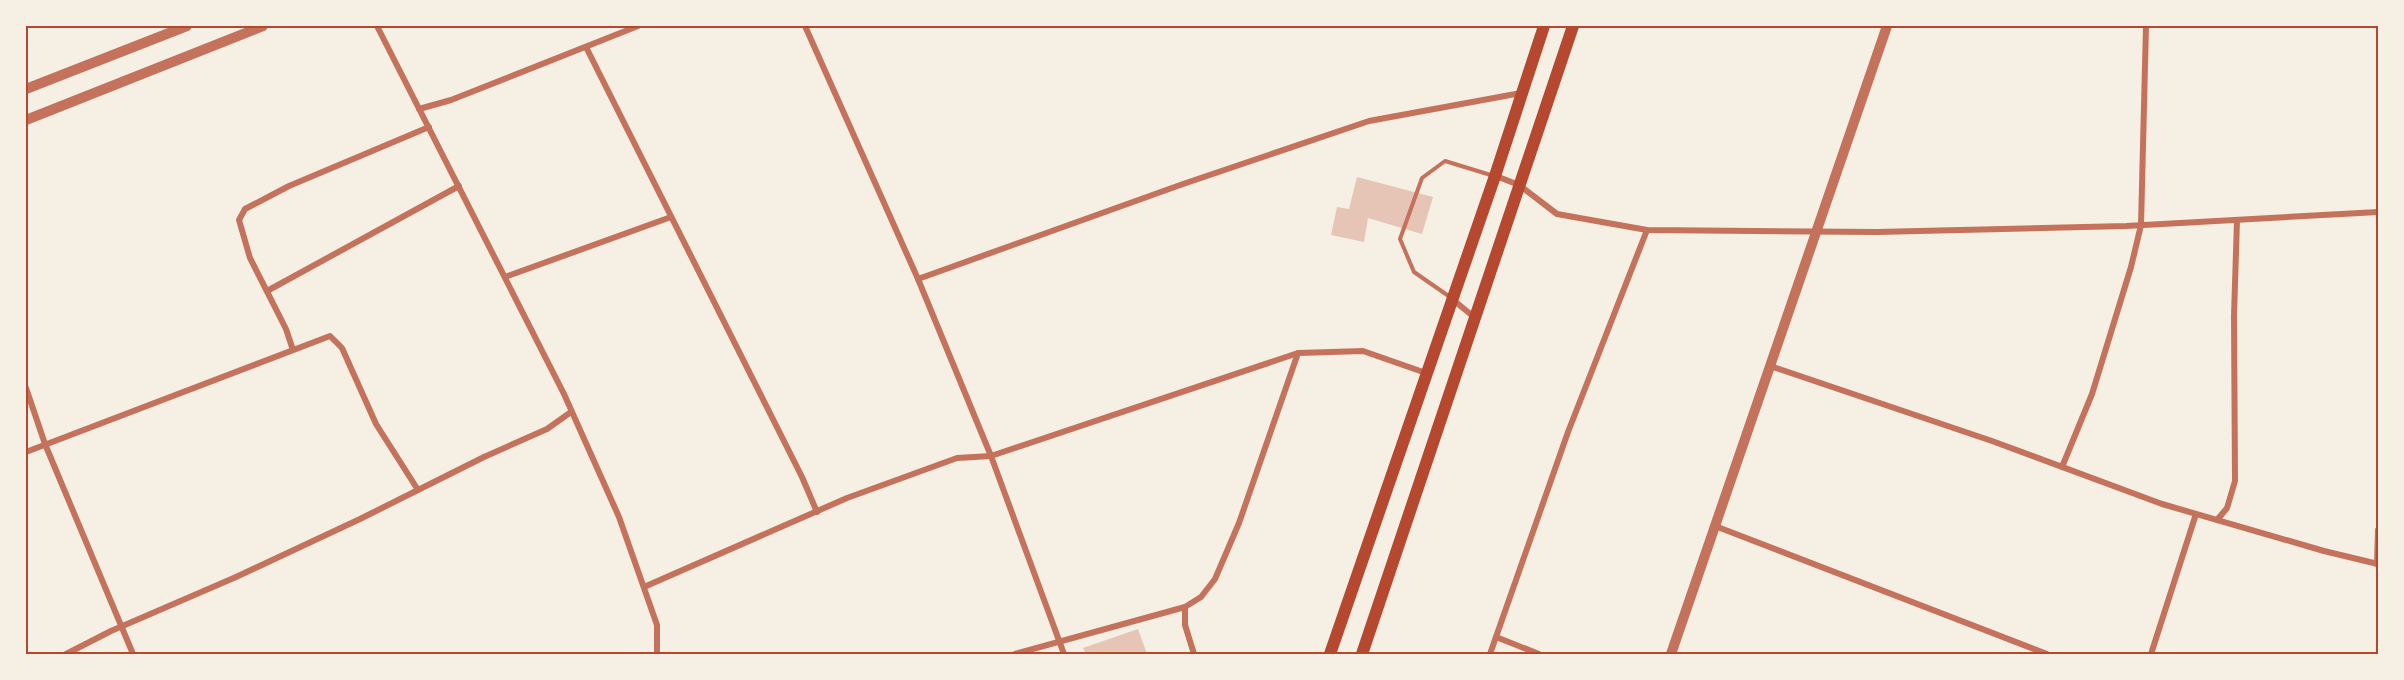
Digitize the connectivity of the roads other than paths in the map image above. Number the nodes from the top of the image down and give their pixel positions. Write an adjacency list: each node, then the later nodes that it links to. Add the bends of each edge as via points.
1 (187, 26): 11 (street)
2 (263, 26): 14 (street)
3 (377, 26): 13 (street)
4 (638, 26): 10 (street)
5 (805, 26): 26 (street)
6 (1544, 26): 12 (main road)
7 (1573, 26): 17 (main road)
8 (1887, 26): 24 (street)
9 (2146, 26): 22 (street)
10 (586, 46): 13 (street); 20 (street)
11 (26, 89)
12 (1521, 93): 16 (main road); 26 (street, via 1369,121)
13 (419, 109): 15 (street)
14 (26, 120)
15 (429, 127): 18 (street); 27 (street, via 289,186 245,209 238,220 250,258)
16 (1495, 176): 17 (street); 28 (main road); 28 (lane, via 1445,161 1422,178 1400,239 1414,272)
17 (1519, 185): 23 (street, via 1557,214); 29 (main road)
18 (459, 186): 25 (street); 27 (street)
19 (2379, 213): 21 (street)
20 (671, 218): 25 (street); 41 (street)
21 (2237, 220): 22 (street); 43 (street, via 2235,481 2227,508)
22 (2141, 225): 24 (street); 39 (street, via 2092,393)
23 (1647, 230): 24 (street); 50 (street, via 1568,432)
24 (1815, 232): 32 (street)
25 (505, 277): 35 (street)
26 (918, 279): 38 (street)
27 (267, 291): 30 (street)
28 (1452, 298): 29 (street); 33 (main road)
29 (1475, 318): 59 (main road)
30 (293, 350): 36 (street); 40 (street, via 330,336 342,348 376,424)
31 (1298, 353): 33 (street, via 1363,351); 38 (street); 48 (street, via 1239,523 1215,579 1202,597)
32 (1770, 366): 39 (street); 44 (street)
33 (1426, 373): 58 (main road)
34 (26, 388): 36 (street)
35 (571, 412): 40 (street, via 547,429); 47 (street, via 619,518)
36 (45, 444): 37 (street); 49 (street)
37 (26, 452)
38 (991, 456): 41 (street, via 957,458); 51 (street)
39 (2062, 467): 42 (street)
40 (417, 490): 49 (street, via 236,577)
41 (817, 512): 47 (street)
42 (2196, 514): 43 (street); 64 (street)
43 (2217, 520): 46 (street)
44 (1715, 526): 62 (street); 63 (street)
45 (2379, 530): 46 (street)
46 (2378, 564)
47 (644, 587): 54 (street, via 657,625)
48 (1185, 607): 51 (street); 57 (street, via 1185,625)
49 (120, 627): 52 (street); 53 (street)
50 (1496, 638): 60 (street); 61 (street)
51 (1060, 642): 55 (street); 56 (street)
52 (66, 654)
53 (133, 654)
54 (657, 654)
55 (1015, 654)
56 (1064, 654)
57 (1194, 654)
58 (1330, 654)
59 (1362, 654)
60 (1490, 654)
61 (1539, 654)
62 (1671, 654)
63 (2047, 654)
64 (2151, 654)

